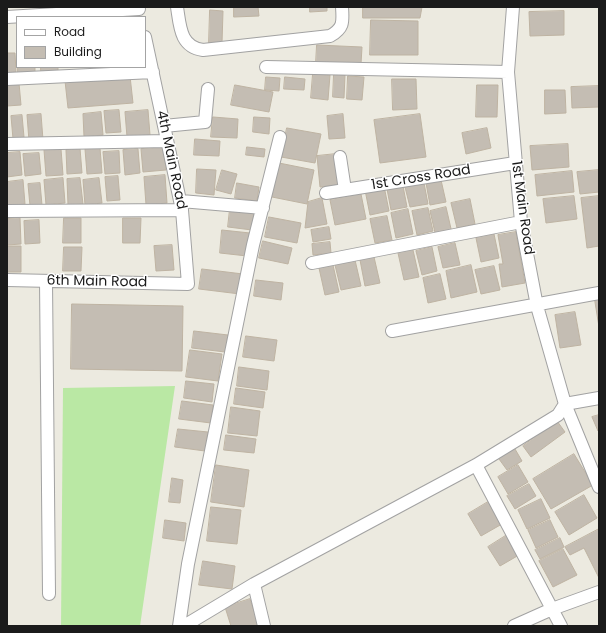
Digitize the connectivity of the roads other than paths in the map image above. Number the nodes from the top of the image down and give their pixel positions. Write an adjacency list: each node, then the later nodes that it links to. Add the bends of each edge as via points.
1 (177, 7): 2 (street, via 180,31 187,43 195,49 203,50 330,36 339,31)
2 (342, 7)
3 (513, 7): 9 (street, 1st Main Road)
4 (139, 11): 5 (street)
5 (29, 16)
6 (146, 42): 8 (street, 4th Main Road)
7 (266, 67): 9 (street)
8 (152, 72): 10 (street); 12 (street, 4th Main Road)
9 (508, 72): 17 (street, 1st Main Road)
10 (7, 79)
11 (208, 89): 12 (street, via 205,122)
12 (164, 126): 14 (street, 4th Main Road)
13 (280, 137): 21 (street)
14 (168, 141): 15 (street); 20 (street, 4th Main Road)
15 (7, 144)
16 (340, 157): 18 (street)
17 (515, 163): 18 (street, 1st Cross Road); 23 (street, 1st Main Road)
18 (345, 190): 19 (street, 1st Cross Road)
19 (326, 193)
20 (182, 205): 21 (street); 22 (street); 27 (street, 4th Main Road)
21 (262, 208): 39 (street, via 188,564)
22 (7, 211)
23 (521, 222): 24 (street); 29 (street, 1st Main Road)
24 (312, 263)
25 (7, 280): 26 (street, 6th Main Road)
26 (46, 281): 27 (street, 6th Main Road); 37 (street)
27 (188, 284)
28 (599, 293): 29 (street)
29 (537, 306): 30 (street); 32 (street, 1st Main Road)
30 (392, 331)
31 (599, 398): 32 (street)
32 (565, 404): 33 (street, via 558,415); 34 (street, 1st Main Road)
33 (476, 465): 35 (street); 38 (street)
34 (599, 487)
35 (254, 584): 40 (street); 41 (street)
36 (599, 592): 38 (street)
37 (49, 594)
38 (552, 609): 42 (street); 43 (street)
39 (179, 626)
40 (184, 626)
41 (264, 626)
42 (514, 626)
43 (561, 626)

